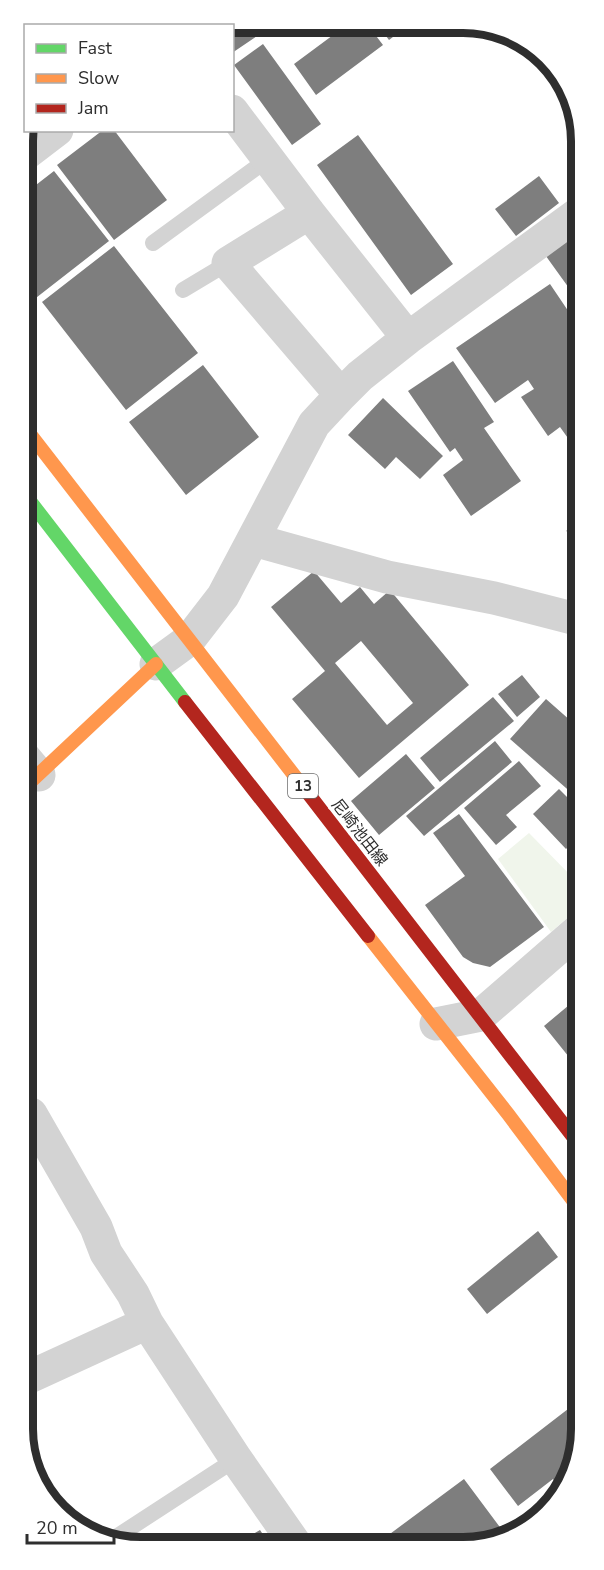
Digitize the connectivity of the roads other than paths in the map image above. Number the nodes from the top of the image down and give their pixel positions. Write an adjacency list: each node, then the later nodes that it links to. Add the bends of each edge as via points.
1 (234, 114): 4 (street)
2 (54, 132): 3 (street)
3 (33, 148)
4 (268, 159): 5 (street); 7 (lane)
5 (309, 213): 8 (street); 10 (street)
6 (571, 219): 10 (street)
7 (153, 243)
8 (228, 263): 9 (lane); 11 (street)
9 (183, 290)
10 (408, 338): 11 (street)
11 (341, 395): 14 (street, via 314,424)
12 (33, 438): 16 (main road, 尼崎池田線 / 13)
13 (33, 505): 17 (main road, 13)
14 (254, 540): 15 (street, via 387,577); 16 (street, via 223,596)
15 (571, 618)
16 (189, 640): 17 (street); 20 (main road, 尼崎池田線 / 13)
17 (156, 664): 18 (main road); 21 (main road, 13)
18 (33, 771)
19 (571, 937): 20 (street)
20 (481, 1015): 21 (street); 23 (main road, 尼崎池田線 / 13)
21 (436, 1024): 24 (main road, 13)
22 (33, 1123): 25 (street, via 96,1227 106,1253)
23 (571, 1134)
24 (571, 1198)
25 (147, 1323): 26 (street); 27 (street)
26 (33, 1375)
27 (236, 1459): 28 (lane); 29 (street)
28 (119, 1535)
29 (290, 1537)

